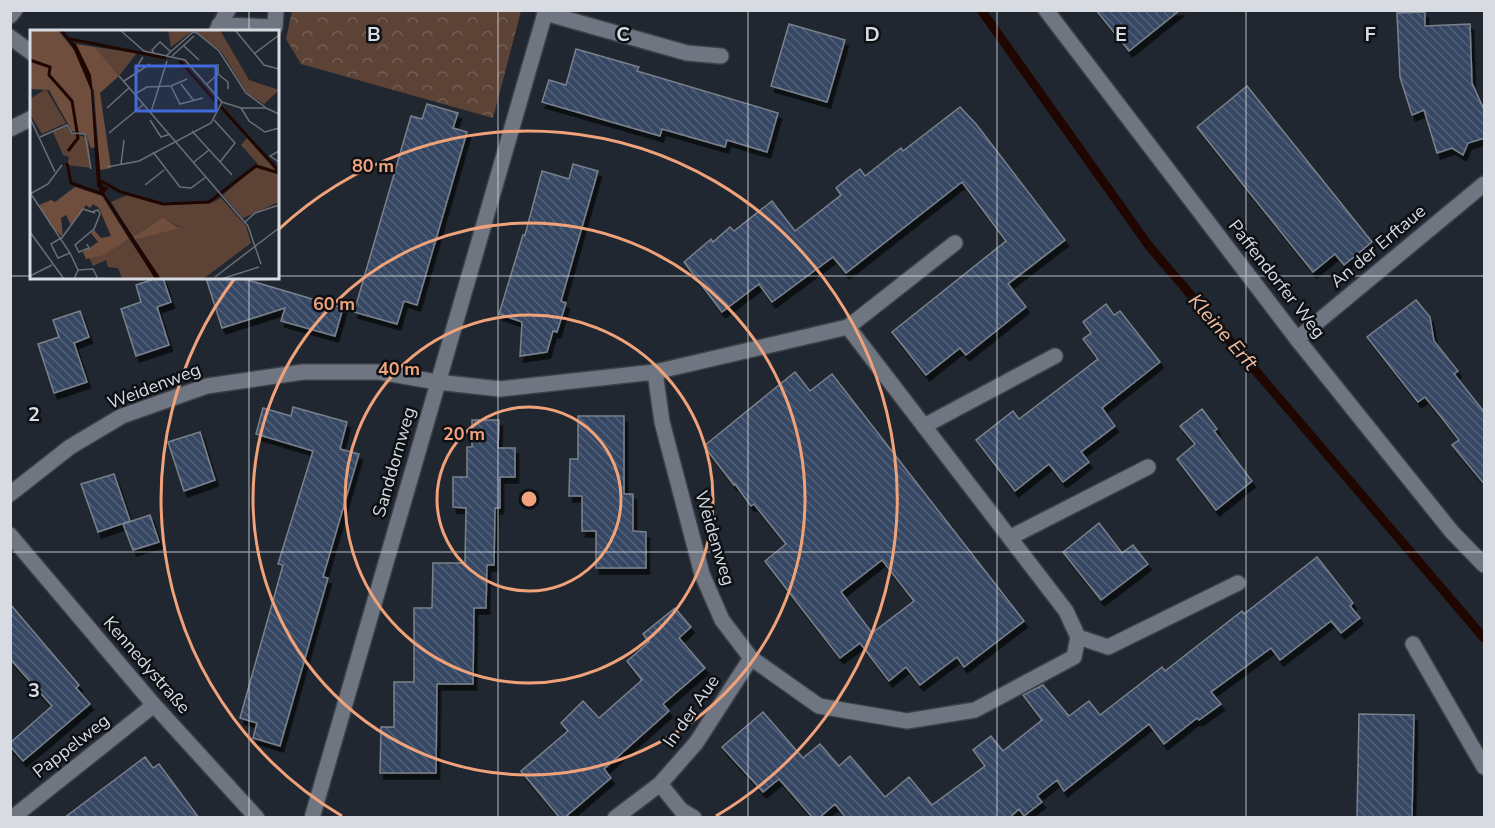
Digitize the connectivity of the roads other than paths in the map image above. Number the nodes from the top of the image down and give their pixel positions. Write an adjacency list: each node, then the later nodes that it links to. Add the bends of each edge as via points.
1 (15, 10): 6 (street)
2 (228, 10): 7 (street)
3 (276, 10): 7 (street, via 275,27)
4 (1046, 10): 16 (street, Paffendorfer Weg)
5 (545, 12): 10 (street, Sanddornweg, via 687,53); 19 (street, Sanddornweg)
6 (10, 16)
7 (218, 28)
8 (10, 37): 9 (street)
9 (30, 52)
10 (721, 56)
11 (30, 119): 12 (street)
12 (10, 129)
13 (1485, 184): 16 (street, An der Erftaue)
14 (955, 243): 15 (street, Weidenweg)
15 (848, 327): 18 (street, Weidenweg); 20 (street)
16 (1297, 339): 25 (street, Paffendorfer Weg, via 1452,532)
17 (1055, 356): 20 (street)
18 (655, 372): 19 (street, Weidenweg, via 500,389); 29 (street, Weidenweg, via 663,422 702,574 722,620)
19 (437, 382): 22 (street, Weidenweg, via 380,372 303,372 207,386 122,416 70,447); 35 (street, Sanddornweg)
20 (924, 426): 24 (street)
21 (1148, 468): 24 (street)
22 (10, 494)
23 (10, 535): 30 (street, Kennedystraße)
24 (1011, 537): 27 (street, via 1066,611)
25 (1485, 565)
26 (1238, 583): 27 (street, via 1108,647)
27 (1078, 637): 29 (street, Weidenweg, via 1074,657 975,710 907,721 819,706)
28 (1413, 644): 31 (street)
29 (752, 658): 32 (street, In der Aue, via 696,743)
30 (154, 705): 33 (street, Pappelweg); 34 (street, Kennedystraße)
31 (1485, 767)
32 (660, 784): 36 (street, In der Aue); 37 (street, via 681,810)
33 (12, 814)
34 (257, 818)
35 (312, 818)
36 (615, 818)
37 (694, 818)

